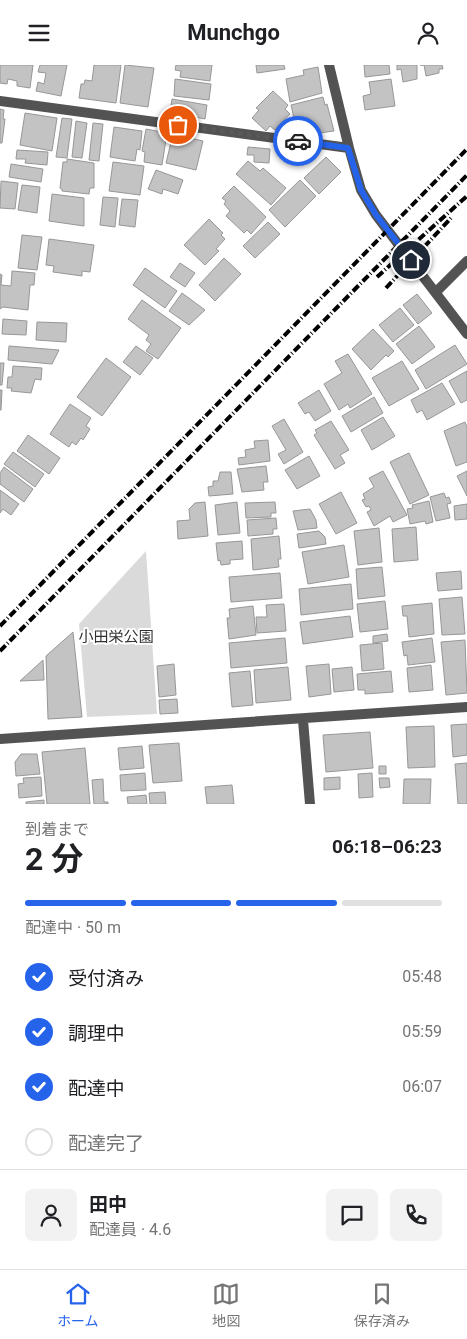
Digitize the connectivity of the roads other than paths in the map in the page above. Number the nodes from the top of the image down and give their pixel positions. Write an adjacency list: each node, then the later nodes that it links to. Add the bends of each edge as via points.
1 (329, 65): 3 (street)
2 (0, 101): 3 (street)
3 (348, 148): 5 (street, via 361,190 376,215)
4 (467, 261): 5 (street)
5 (436, 292): 6 (street)
6 (467, 335)
7 (467, 707): 8 (street)
8 (303, 720): 9 (street); 10 (street)
9 (0, 739)
10 (310, 804)

